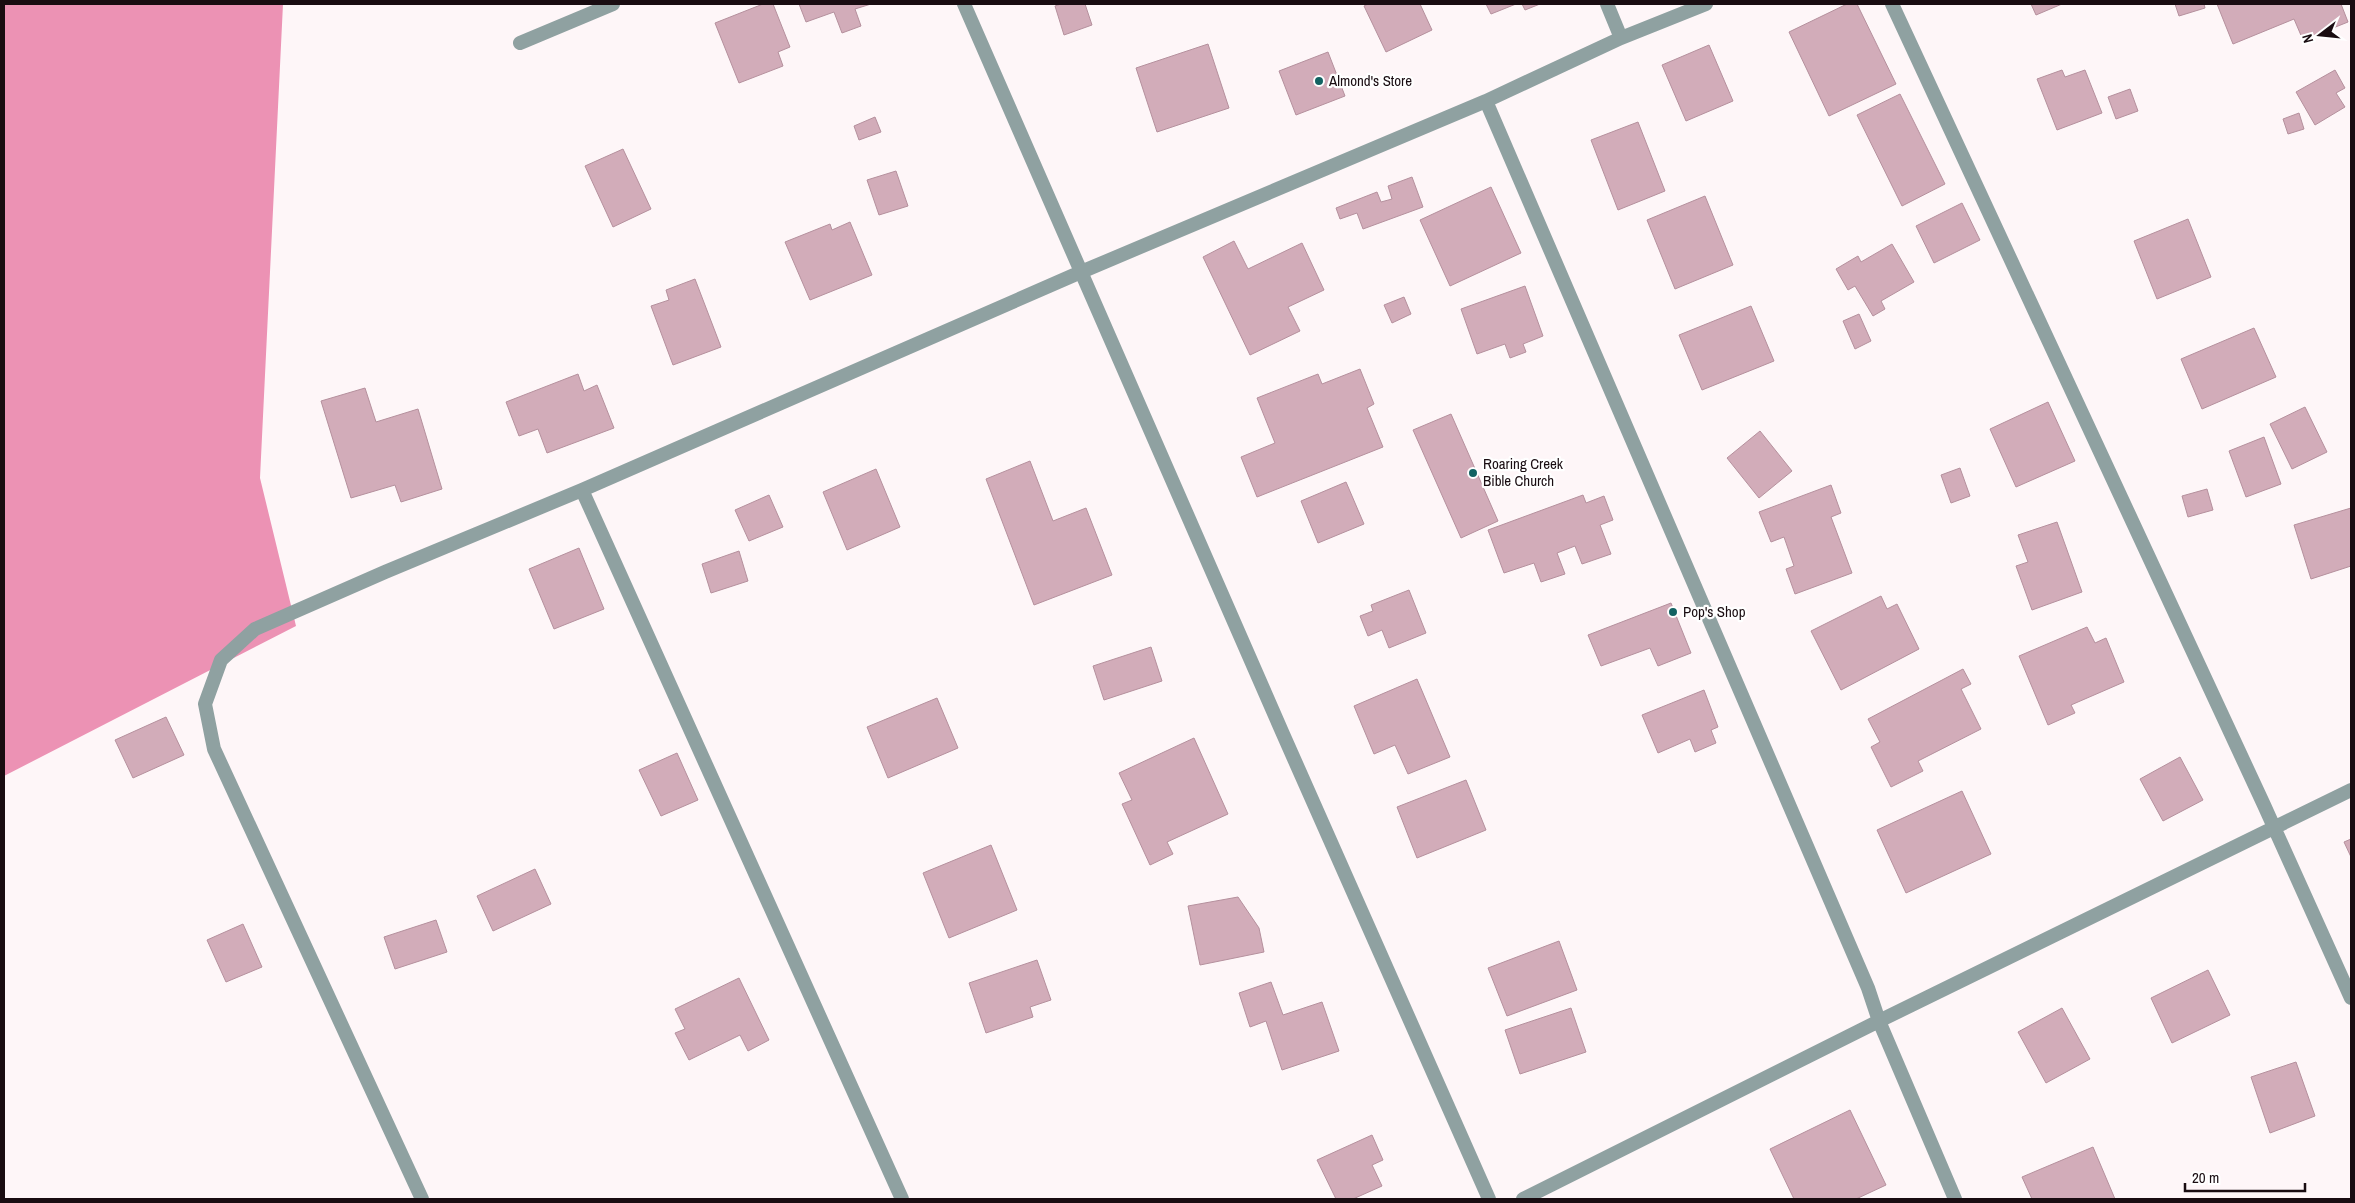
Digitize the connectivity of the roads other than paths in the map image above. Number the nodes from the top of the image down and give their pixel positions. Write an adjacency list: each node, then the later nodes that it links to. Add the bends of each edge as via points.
1 (613, 4): 7 (street)
2 (964, 4): 9 (street)
3 (1607, 4): 6 (street)
4 (1706, 4): 6 (street)
5 (1892, 4): 12 (street)
6 (1621, 38): 8 (street)
7 (520, 44)
8 (1486, 101): 9 (street); 14 (street, via 1868,988)
9 (1081, 272): 10 (street); 17 (street)
10 (582, 490): 15 (street, via 255,629 221,660 206,704 214,749); 16 (street)
11 (2351, 790): 12 (street)
12 (2275, 829): 13 (street); 14 (street)
13 (2351, 998)
14 (1879, 1021): 18 (street); 19 (street)
15 (422, 1199)
16 (902, 1199)
17 (1489, 1199)
18 (1524, 1199)
19 (1955, 1199)

